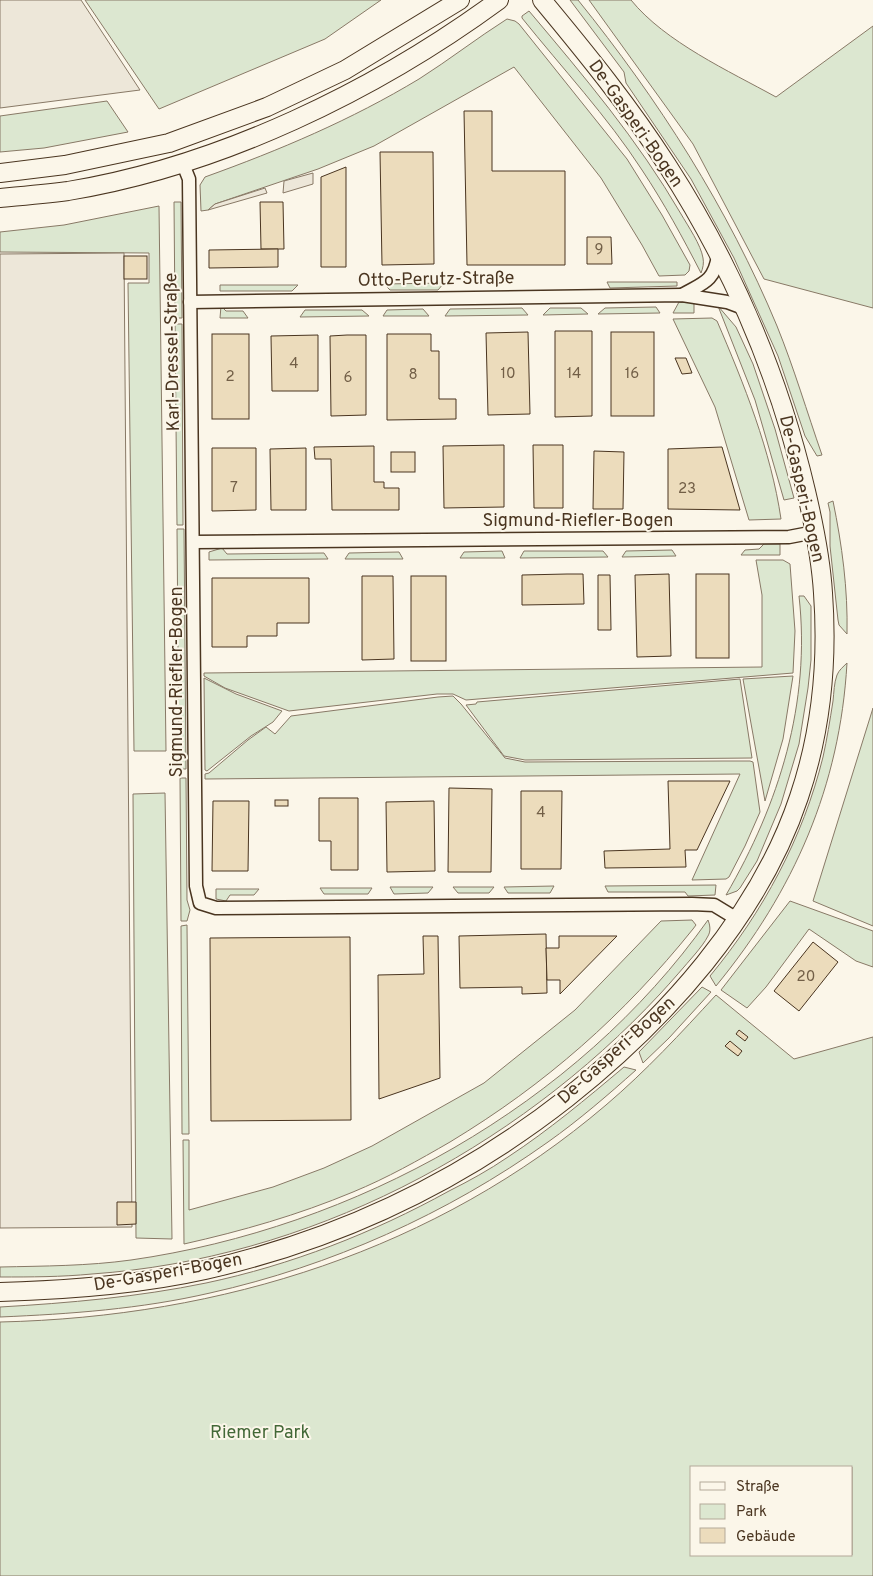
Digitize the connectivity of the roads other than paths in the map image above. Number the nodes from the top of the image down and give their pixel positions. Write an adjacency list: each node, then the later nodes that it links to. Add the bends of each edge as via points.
1 (499, 0): 4 (main road, via 355,91 275,128)
2 (542, 0): 7 (main road, De-Gasperi-Bogen, via 596,67 667,165)
3 (453, 3): 5 (main road, via 345,70 267,107 169,142 65,165)
4 (182, 164): 6 (main road, via 67,191); 9 (street, Karl-Dressel-Straße, via 188,179)
5 (0, 173)
6 (0, 198)
7 (718, 256): 8 (street, Otto-Perutz-Straße, via 710,278); 10 (main road, De-Gasperi-Bogen)
8 (682, 294): 9 (street, Otto-Perutz-Straße); 10 (street, Otto-Perutz-Straße)
9 (190, 302): 12 (street, Karl-Dressel-Straße)
10 (743, 308): 11 (main road, De-Gasperi-Bogen, via 790,430)
11 (815, 532): 12 (street, Sigmund-Riefler-Bogen, via 789,537); 13 (main road, De-Gasperi-Bogen, via 825,630 822,691 816,726 795,806 759,885)
12 (194, 542): 13 (street, Sigmund-Riefler-Bogen, via 196,886 200,902 216,908 692,904 714,905)
13 (737, 919): 14 (main road, De-Gasperi-Bogen, via 679,994 591,1079 479,1161 409,1199 299,1244 202,1271 129,1283)
14 (0, 1292)

